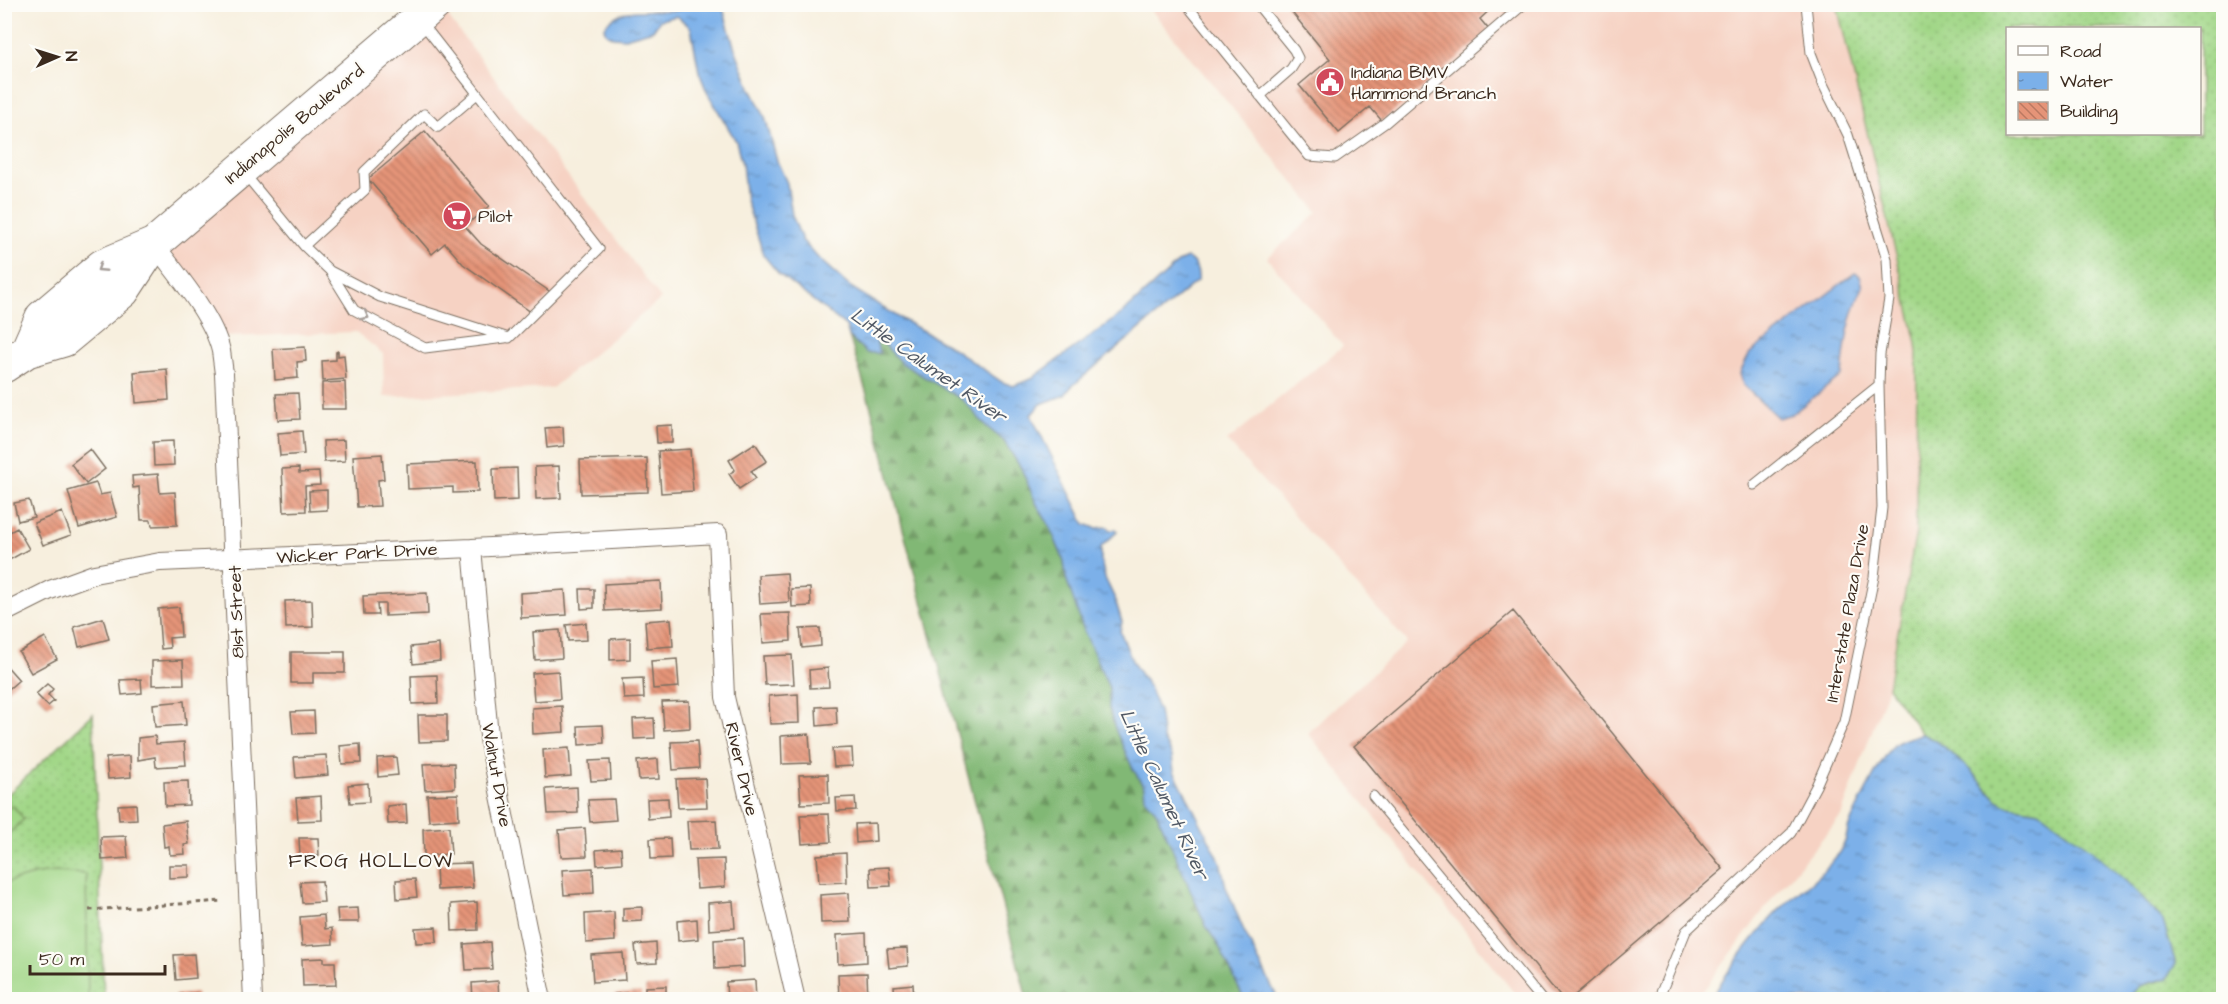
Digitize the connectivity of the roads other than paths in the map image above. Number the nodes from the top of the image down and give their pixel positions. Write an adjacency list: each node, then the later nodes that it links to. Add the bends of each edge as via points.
1 (1186, 4): 7 (lane)
2 (1257, 4): 7 (lane, via 1298,58)
3 (1524, 4): 7 (lane, via 1385,123 1335,158 1309,156)
4 (1806, 4): 14 (lane, Interstate Plaza Drive, via 1811,53 1848,135 1887,259 1889,299)
5 (426, 11): 6 (lane); 8 (highway, Indianapolis Boulevard)
6 (477, 94): 10 (lane, via 438,127 424,114 364,172 365,190); 12 (lane, via 599,249)
7 (1260, 96)
8 (241, 168): 9 (highway, Indianapolis Boulevard); 10 (lane)
9 (154, 244): 13 (highway, Indianapolis Boulevard, via 102,266 42,317); 18 (street, 81st Street, via 196,301 220,349)
10 (304, 246): 11 (lane)
11 (330, 271): 12 (lane, via 380,297); 12 (lane, one-way to 12, via 354,310 425,348)
12 (509, 338)
13 (16, 358)
14 (1879, 385): 15 (lane); 25 (lane, Interstate Plaza Drive, via 1882,508 1874,577 1844,722 1791,833 1686,931)
15 (1755, 484)
16 (718, 534): 17 (street, Wicker Park Drive); 23 (street, River Drive, via 725,697)
17 (472, 548): 18 (street, Wicker Park Drive); 22 (street, Walnut Drive, via 490,747)
18 (234, 558): 19 (street, Wicker Park Drive, via 160,562 94,574); 21 (street, 81st Street)
19 (4, 613)
20 (1373, 796): 24 (lane)
21 (253, 999)
22 (542, 999)
23 (796, 999)
24 (1542, 999)
25 (1658, 999)

